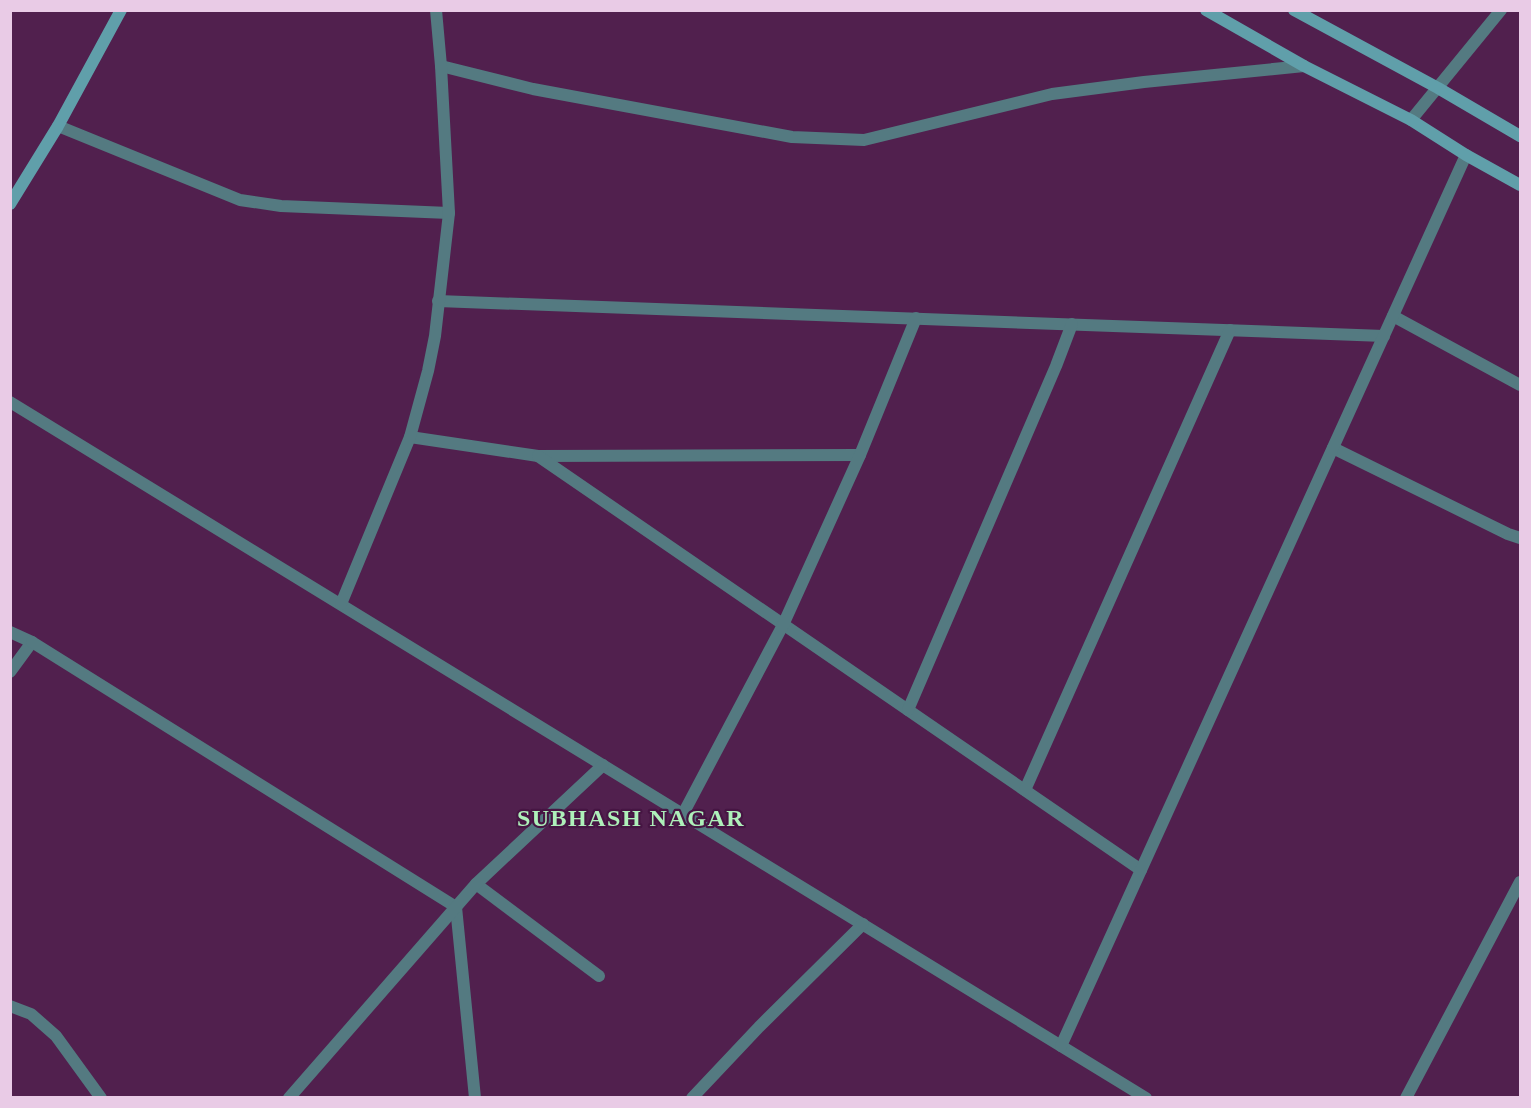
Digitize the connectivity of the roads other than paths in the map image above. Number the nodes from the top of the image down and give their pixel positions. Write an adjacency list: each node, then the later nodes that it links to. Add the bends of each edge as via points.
1 (121, 10): 10 (street)
2 (436, 10): 6 (street)
3 (1206, 10): 7 (street)
4 (1294, 10): 8 (street)
5 (1501, 10): 8 (street)
6 (441, 66): 7 (street, via 534,89 792,137 864,140 1052,94); 15 (street)
7 (1304, 66): 9 (street)
8 (1438, 88): 9 (street); 11 (street)
9 (1411, 120): 12 (street)
10 (58, 126): 14 (street); 15 (street, via 240,200 281,206)
11 (1521, 136)
12 (1466, 155): 13 (street); 17 (street)
13 (1521, 185)
14 (10, 204)
15 (449, 213): 16 (street)
16 (438, 301): 18 (street); 24 (street, via 433,348)
17 (1393, 316): 21 (street); 22 (street)
18 (916, 318): 19 (street); 26 (street)
19 (1072, 324): 20 (street); 34 (street)
20 (1230, 330): 21 (street); 36 (street)
21 (1384, 336): 25 (street)
22 (1521, 385)
23 (10, 402): 29 (street)
24 (410, 437): 27 (street); 29 (street)
25 (1333, 448): 28 (street); 38 (street)
26 (860, 455): 27 (street); 30 (street)
27 (538, 456): 30 (street)
28 (1521, 538)
29 (341, 604): 35 (street)
30 (783, 624): 34 (street); 37 (street)
31 (10, 632): 32 (street)
32 (32, 642): 33 (street); 41 (street)
33 (10, 672)
34 (908, 710): 36 (street)
35 (603, 765): 37 (street); 40 (street)
36 (1025, 790): 38 (street)
37 (683, 814): 42 (street)
38 (1141, 870): 45 (street)
39 (1521, 882): 51 (street)
40 (476, 884): 41 (street); 43 (street)
41 (456, 907): 47 (street); 48 (street)
42 (863, 924): 45 (street); 49 (street)
43 (599, 976)
44 (10, 1006): 46 (street, via 31,1014 56,1036)
45 (1061, 1046): 50 (street)
46 (101, 1098)
47 (290, 1098)
48 (476, 1098)
49 (692, 1098)
50 (1146, 1098)
51 (1406, 1098)

